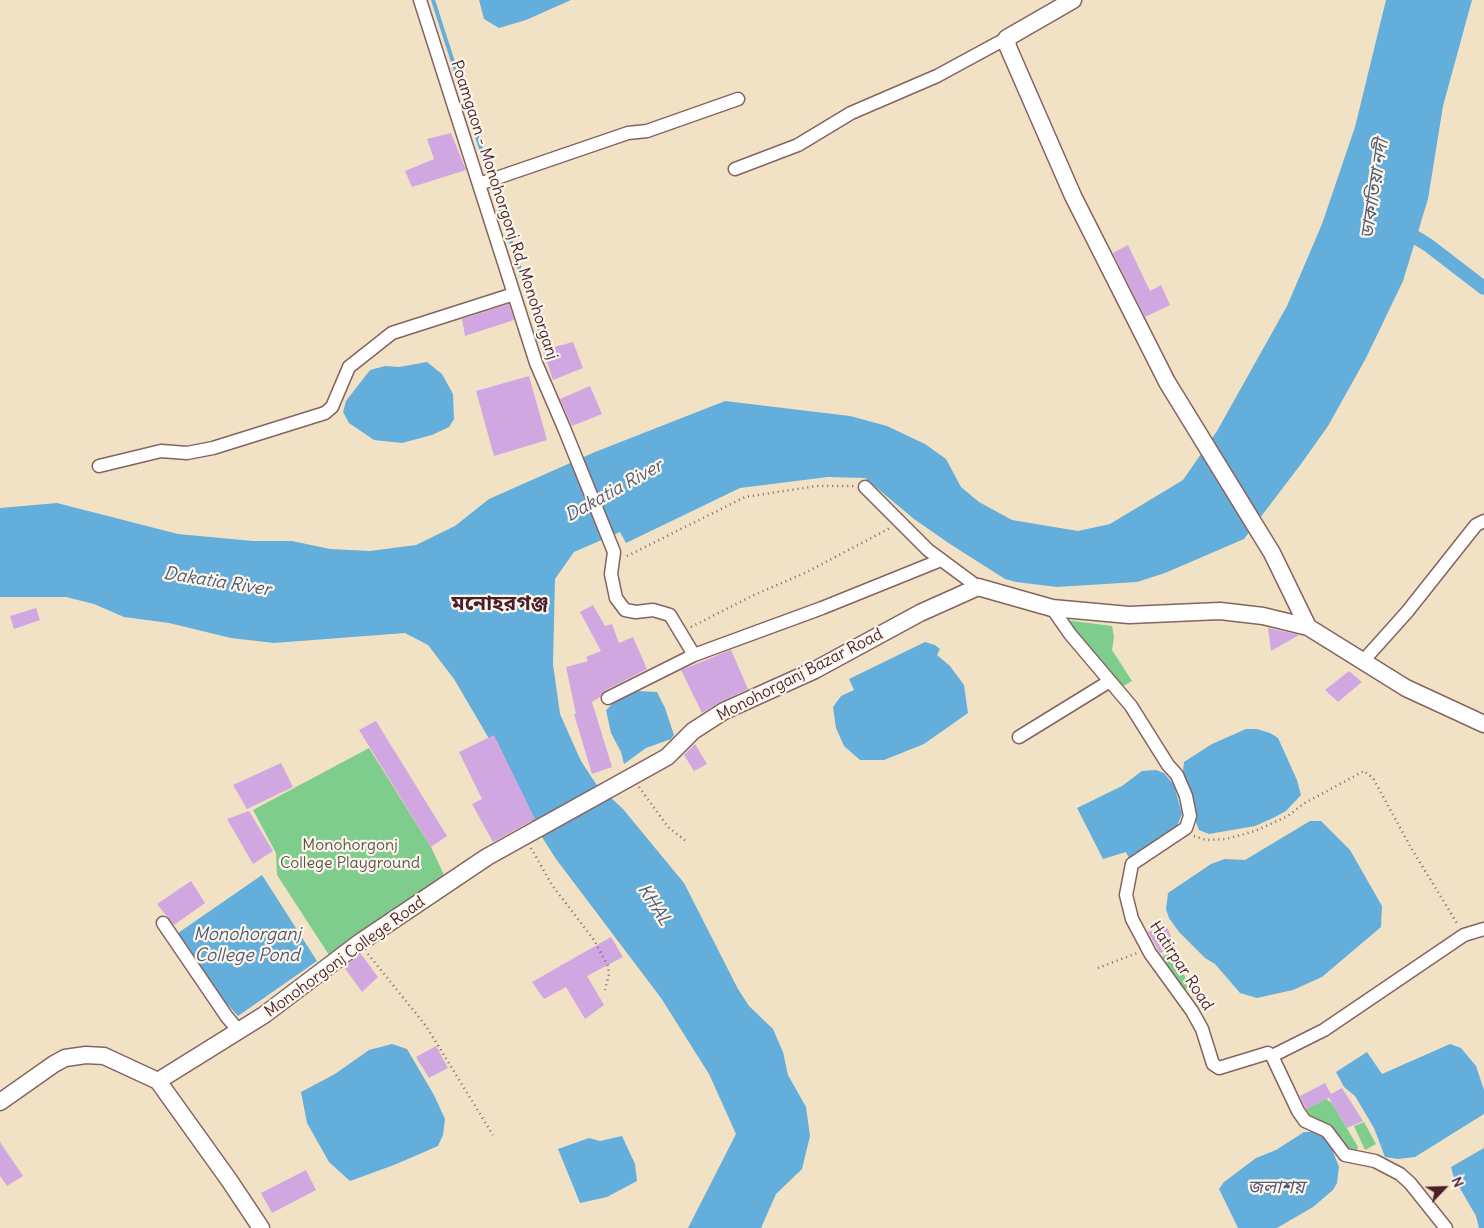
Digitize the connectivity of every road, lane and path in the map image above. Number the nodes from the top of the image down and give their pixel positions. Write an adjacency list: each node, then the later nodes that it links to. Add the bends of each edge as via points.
1 (420, 0): 6 (street, Poamgaon - Monohorgonj Rd, Monohorganj)
2 (1073, 0): 3 (street)
3 (1007, 38): 5 (street, via 937,76 851,113 798,145); 16 (street, via 1073,196 1167,382 1272,553)
4 (738, 99): 6 (street)
5 (735, 169)
6 (482, 183): 7 (street, Poamgaon - Monohorgonj Rd, Monohorganj)
7 (514, 294): 8 (street, via 392,333 349,367 332,407 326,413 213,448 187,453 161,451); 12 (street, Poamgaon - Monohorgonj Rd, Monohorganj, via 536,363)
8 (99, 466)
9 (865, 487): 11 (street); 12 (path, via 818,486 745,497)
10 (1484, 521): 19 (street, via 1476,525)
11 (900, 522): 13 (street); 17 (path, via 805,573)
12 (613, 558): 17 (street, via 612,590 625,610 653,610 670,615)
13 (941, 560): 14 (street); 18 (street)
14 (978, 587): 15 (street); 24 (street, Monohorganj Bazar Road, via 724,712 693,731 667,757)
15 (1052, 608): 16 (street, via 1129,614 1220,612 1263,616); 20 (street)
16 (1308, 626): 19 (street)
17 (681, 632): 18 (street)
18 (694, 655): 21 (street)
19 (1364, 660): 22 (street, via 1406,688)
20 (1110, 681): 23 (street); 25 (street, via 1131,706 1177,775 1190,816)
21 (608, 698)
22 (1484, 724)
23 (1018, 737)
24 (630, 776): 26 (street, Monohorganj Bazar Road); 27 (path, via 668,827)
25 (1186, 828): 30 (path, via 1196,837 1206,840 1226,839 1256,831 1364,771 1373,778); 32 (street, Hatirpar Road, via 1132,864 1128,874 1126,895 1132,919)
26 (528, 834): 31 (street, Monohorgonj College Road, via 487,857); 34 (path, via 552,886 594,940 608,966)
27 (686, 841)
28 (162, 923): 35 (street)
29 (1484, 929): 30 (street)
30 (1464, 934): 36 (street, via 1324,1030)
31 (359, 943): 35 (street, Monohorgonj College Road); 39 (path, via 426,1026)
32 (1148, 948): 33 (path); 36 (street, Hatirpar Road, via 1192,1011 1216,1068 1258,1055 1268,1053)
33 (1098, 968)
34 (605, 990)
35 (239, 1031): 37 (street, Monohorgonj College Road)
36 (1272, 1056): 41 (street, via 1305,1121 1327,1131 1345,1155 1375,1161 1400,1174)
37 (158, 1081): 38 (street, via 104,1056 86,1055 65,1058 54,1064); 40 (street)
38 (0, 1102)
39 (493, 1135)
40 (261, 1228)
41 (1446, 1228)

